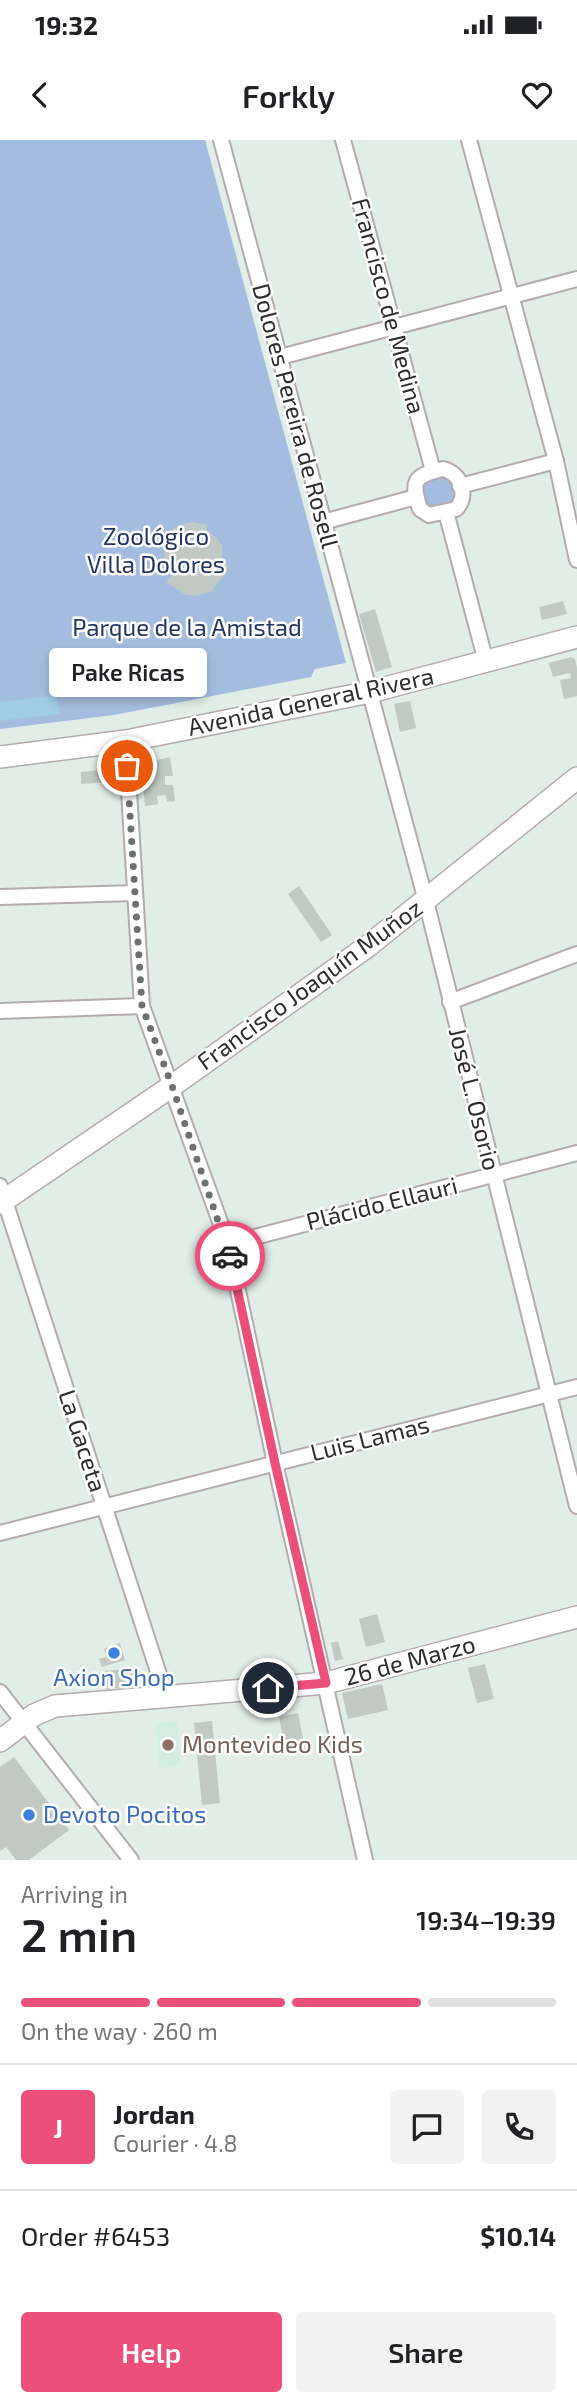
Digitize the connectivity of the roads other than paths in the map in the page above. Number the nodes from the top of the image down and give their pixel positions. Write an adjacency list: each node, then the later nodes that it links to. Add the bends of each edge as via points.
1 (221, 140): 7 (street, Dolores Pereira de Rosell)
2 (342, 140): 6 (street, Francisco de Medina)
3 (469, 140): 5 (street)
4 (577, 278): 5 (street)
5 (513, 295): 6 (street); 8 (street)
6 (393, 327): 7 (street); 9 (street, Francisco de Medina)
7 (280, 357): 13 (street, Dolores Pereira de Rosell)
8 (556, 461): 10 (street); 14 (street)
9 (438, 470): 10 (street, via 453,472); 11 (street, via 416,480)
10 (460, 485): 12 (street, via 462,500)
11 (416, 497): 12 (street, via 420,509 429,514); 13 (street)
12 (445, 512): 16 (street)
13 (323, 522): 17 (street, Dolores Pereira de Rosell)
14 (577, 561)
15 (577, 637): 16 (street, Avenida General Rivera)
16 (486, 662): 17 (street, Avenida General Rivera)
17 (370, 692): 18 (street, Avenida General Rivera); 23 (street, José L. Osorio)
18 (126, 741): 19 (street, Avenida General Rivera); 21 (street)
19 (0, 757)
20 (577, 778): 23 (street, Francisco Joaquín Muñoz)
21 (135, 893): 22 (street); 26 (street)
22 (0, 897)
23 (426, 901): 25 (street, José L. Osorio); 28 (street, Francisco Joaquín Muñoz)
24 (577, 954): 25 (street)
25 (450, 1002): 30 (street, José L. Osorio)
26 (142, 1006): 27 (street); 28 (street)
27 (0, 1011)
28 (172, 1086): 31 (street, Francisco Joaquín Muñoz); 32 (street)
29 (577, 1153): 30 (street, Plácido Ellauri)
30 (493, 1175): 32 (street, Plácido Ellauri); 34 (street, José L. Osorio)
31 (1, 1197): 36 (street, La Gaceta)
32 (228, 1244): 35 (street)
33 (577, 1387): 34 (street, Luis Lamas)
34 (548, 1394): 35 (street, Luis Lamas); 37 (street, José L. Osorio)
35 (275, 1463): 36 (street, Luis Lamas); 40 (street)
36 (103, 1506): 38 (street, Luis Lamas); 42 (street, La Gaceta)
37 (577, 1506)
38 (0, 1533)
39 (577, 1617): 40 (street, 26 de Marzo)
40 (326, 1683): 42 (street, 26 de Marzo); 46 (street)
41 (0, 1692): 43 (street)
42 (166, 1696): 43 (street, 26 de Marzo, via 55,1706)
43 (24, 1722): 44 (street, 26 de Marzo); 45 (street)
44 (0, 1741)
45 (131, 1860)
46 (365, 1860)

